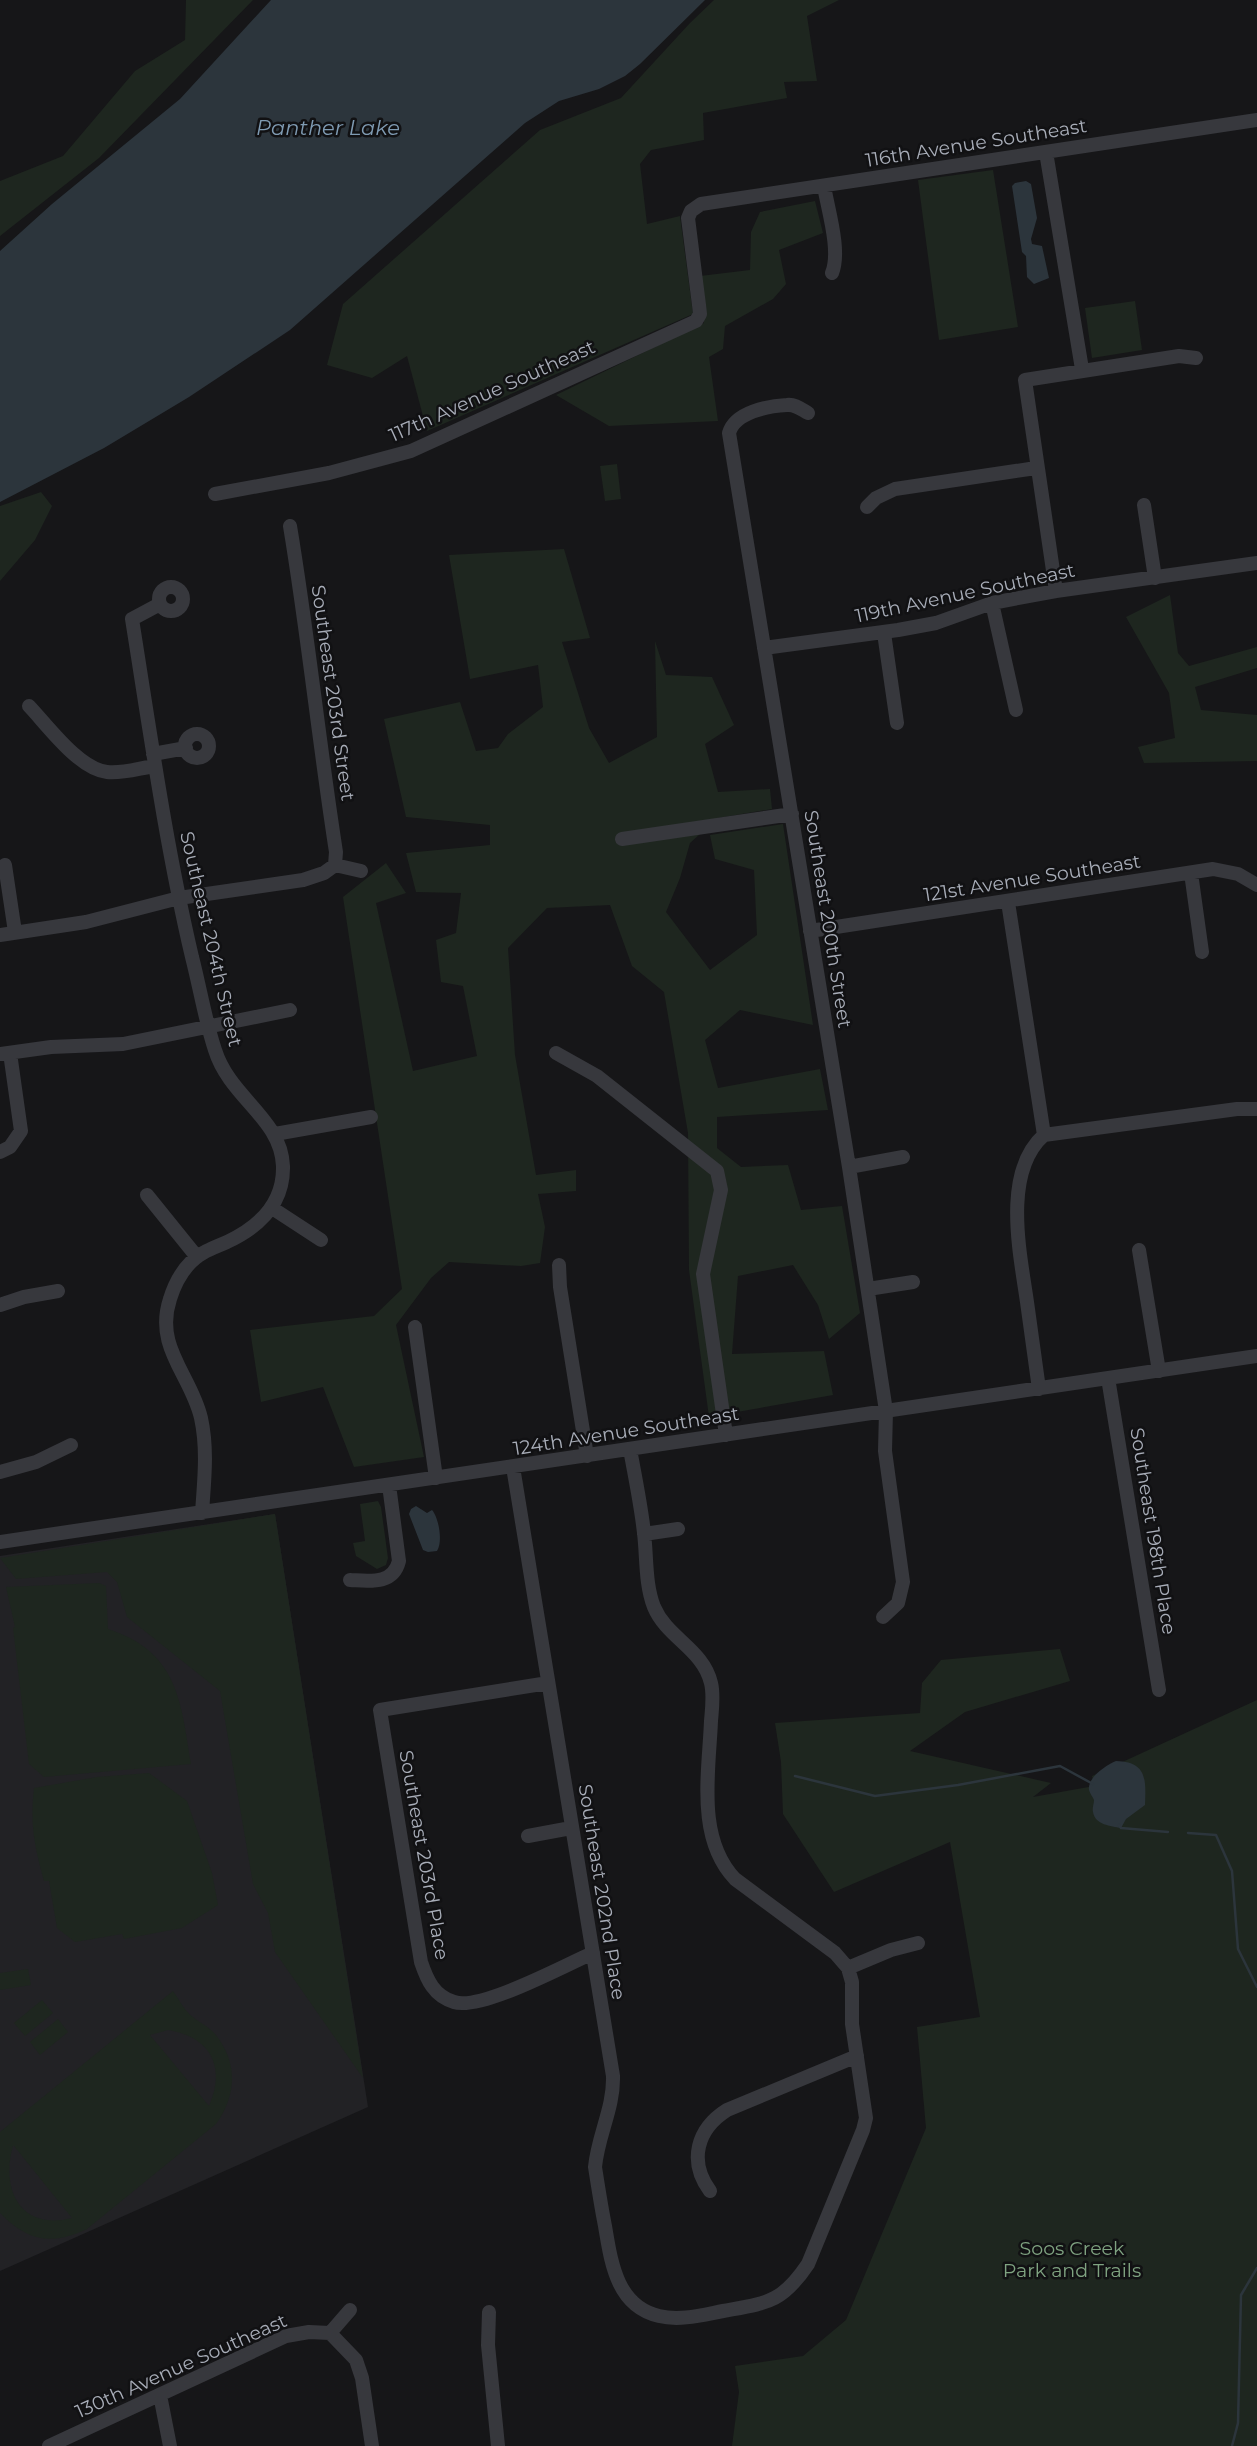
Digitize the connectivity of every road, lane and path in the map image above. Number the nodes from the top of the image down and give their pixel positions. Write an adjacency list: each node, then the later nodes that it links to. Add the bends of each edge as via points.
1 (1257, 120): 2 (street, 116th Avenue Southeast)
2 (1046, 152): 3 (street, 116th Avenue Southeast); 7 (street)
3 (824, 186): 4 (street, via 835,250); 5 (street, 116th Avenue Southeast, via 701,204 691,211 688,218 700,314)
4 (832, 273)
5 (695, 321): 10 (street, 117th Avenue Southeast, via 411,451 329,473)
6 (1195, 358): 7 (street, via 1178,356)
7 (1082, 369): 9 (street, via 1025,380)
8 (808, 413): 20 (street, Southeast 200th Street, via 788,405 752,412 738,419 729,433)
9 (1036, 468): 12 (street, via 895,489); 16 (street)
10 (215, 494)
11 (1144, 505): 15 (street)
12 (867, 507)
13 (290, 526): 29 (street, Southeast 203rd Street)
14 (1257, 563): 15 (street, 119th Avenue Southeast)
15 (1155, 578): 16 (street, 119th Avenue Southeast)
16 (1056, 591): 17 (street, 119th Avenue Southeast)
17 (992, 603): 19 (street, 119th Avenue Southeast, via 936,623); 22 (street)
18 (160, 604): 25 (street, Southeast 204th Street, via 132,619)
19 (884, 633): 20 (street, 119th Avenue Southeast); 23 (street)
20 (764, 648): 26 (street, Southeast 200th Street)
21 (29, 706): 25 (street, via 79,759 97,770 118,772)
22 (1016, 709)
23 (897, 723)
24 (186, 748): 25 (street)
25 (154, 760): 33 (street, Southeast 204th Street)
26 (792, 814): 27 (street); 35 (street, Southeast 200th Street)
27 (622, 839)
28 (5, 865): 36 (street)
29 (335, 865): 30 (street); 33 (street, via 303,880)
30 (361, 871)
31 (1191, 873): 32 (street, 121st Avenue Southeast, via 1225,870); 34 (street, 121st Avenue Southeast); 37 (street)
32 (1257, 885)
33 (179, 898): 36 (street, via 86,922); 39 (street, Southeast 204th Street)
34 (1008, 902): 35 (street, 121st Avenue Southeast); 45 (street)
35 (810, 931): 48 (street, Southeast 200th Street)
36 (8, 934)
37 (1202, 952)
38 (290, 1010): 39 (street)
39 (209, 1028): 41 (street, via 123,1044 51,1046); 44 (street, Southeast 204th Street, via 230,1082)
40 (556, 1053): 65 (street, via 597,1076 718,1171 721,1190 703,1274)
41 (5, 1054): 46 (street, via 21,1131 10,1147)
42 (1257, 1109): 45 (street)
43 (371, 1116): 44 (street)
44 (275, 1134): 50 (street, Southeast 204th Street, via 282,1178)
45 (1044, 1135): 63 (street, via 1024,1165 1017,1208)
46 (0, 1152)
47 (903, 1157): 48 (street)
48 (849, 1167): 56 (street, Southeast 200th Street)
49 (147, 1195): 53 (street)
50 (272, 1209): 51 (street); 53 (street, via 246,1233)
51 (321, 1240)
52 (1139, 1250): 61 (street)
53 (197, 1257): 73 (street, via 175,1286 166,1326 205,1441)
54 (559, 1265): 68 (street)
55 (913, 1282): 56 (street)
56 (868, 1289): 64 (street, Southeast 200th Street)
57 (58, 1291): 58 (street)
58 (0, 1305)
59 (415, 1327): 71 (street)
60 (1257, 1356): 61 (street, 124th Avenue Southeast)
61 (1159, 1371): 62 (street, 124th Avenue Southeast)
62 (1108, 1378): 63 (street, 124th Avenue Southeast); 80 (street, Southeast 198th Place)
63 (1039, 1389): 64 (street, 124th Avenue Southeast)
64 (886, 1411): 65 (street, 124th Avenue Southeast); 78 (street, Southeast 200th Street, via 885,1451 903,1582 898,1603)
65 (726, 1435): 67 (street, 124th Avenue Southeast)
66 (71, 1445): 70 (street)
67 (630, 1449): 68 (street, 124th Avenue Southeast); 75 (street)
68 (587, 1456): 69 (street, 124th Avenue Southeast)
69 (513, 1467): 71 (street, 124th Avenue Southeast); 79 (street, Southeast 202nd Place)
70 (0, 1472)
71 (436, 1478): 72 (street, 124th Avenue Southeast)
72 (388, 1485): 73 (street, 124th Avenue Southeast); 77 (street, via 397,1570 376,1581)
73 (202, 1513): 76 (street, 124th Avenue Southeast)
74 (678, 1530): 75 (street)
75 (644, 1534): 85 (street, via 654,1607 669,1630 702,1662 711,1684 708,1804 716,1849 735,1880 835,1953)
76 (0, 1542)
77 (350, 1580)
78 (883, 1617)
79 (548, 1683): 81 (street, Southeast 202nd Place); 84 (street, Southeast 203rd Place, via 380,1710 421,1962 436,1992 456,2003 477,2003)
80 (1159, 1690)
81 (572, 1828): 82 (street); 84 (street, Southeast 202nd Place)
82 (528, 1836)
83 (918, 1943): 85 (street)
84 (593, 1953): 86 (street, Southeast 202nd Place, via 613,2089 595,2167 612,2270 626,2296 645,2311 688,2317 764,2304 796,2282 808,2264 863,2130 866,2118)
85 (848, 1968): 86 (street)
86 (857, 2056): 87 (street, via 715,2117 699,2148 700,2172)
87 (710, 2191)
88 (349, 2310): 90 (street)
89 (489, 2312): 95 (street)
90 (330, 2333): 91 (street, 130th Avenue Southeast, via 286,2336); 94 (street, via 356,2360)
91 (160, 2395): 92 (street, 130th Avenue Southeast); 93 (street)
92 (50, 2446)
93 (170, 2446)
94 (372, 2446)
95 (498, 2446)

